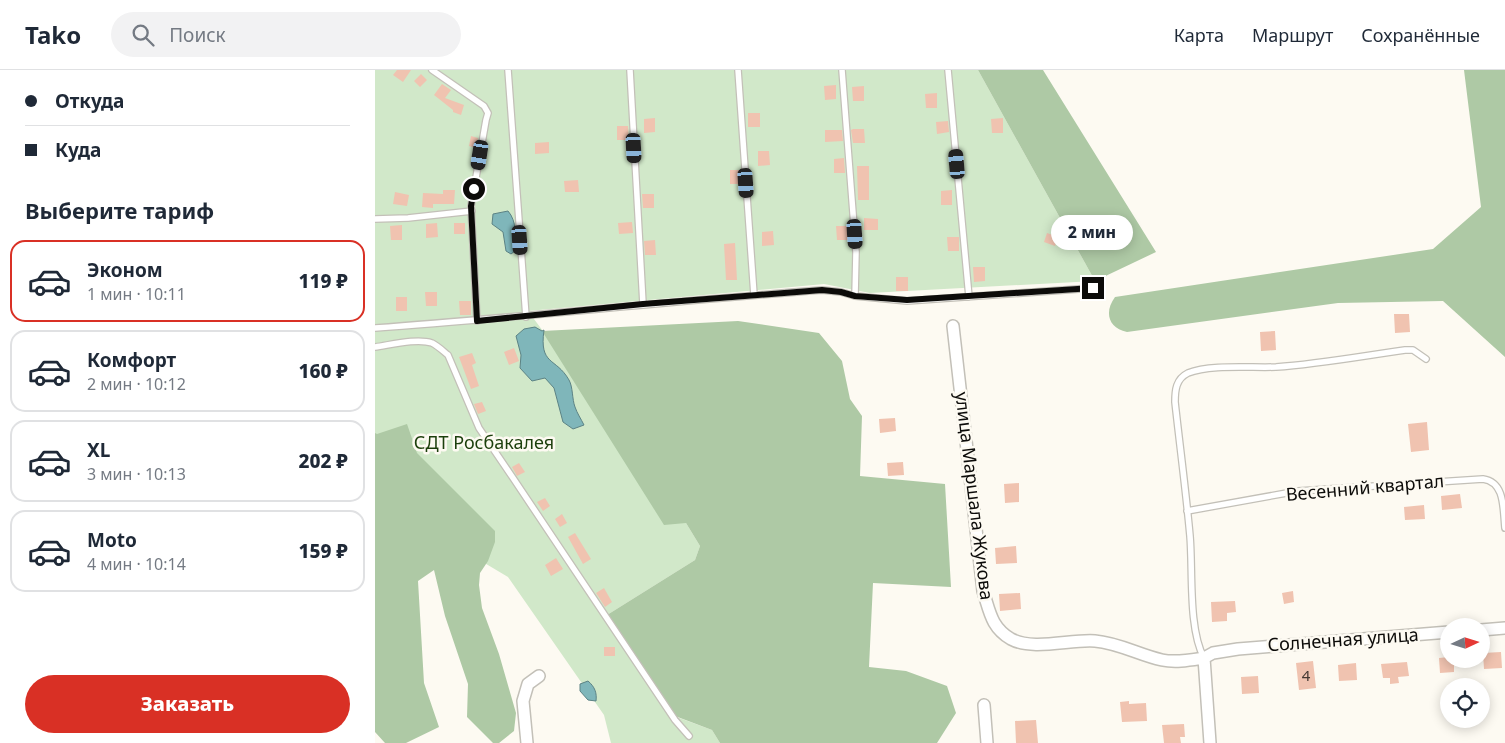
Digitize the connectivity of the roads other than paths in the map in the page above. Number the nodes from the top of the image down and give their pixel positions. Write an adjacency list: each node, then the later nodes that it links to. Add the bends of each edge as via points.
1 (432, 70): 7 (lane, via 484,106 488,113)
2 (508, 70): 14 (lane)
3 (630, 70): 13 (lane)
4 (738, 70): 10 (lane)
5 (842, 70): 11 (lane, via 856,252)
6 (948, 70): 12 (lane)
7 (472, 212): 8 (lane); 15 (lane)
8 (375, 219)
9 (1093, 288): 12 (lane)
10 (753, 295): 11 (lane, via 822,290); 13 (lane)
11 (855, 296): 12 (lane, via 907,300)
12 (969, 297)
13 (643, 304): 14 (lane)
14 (526, 317): 15 (lane)
15 (477, 321): 17 (lane)
16 (953, 326): 26 (street, улица Маршала Жукова, via 983,591 995,626 1013,640 1031,644 1094,641 1118,645 1163,661)
17 (375, 328)
18 (375, 347): 29 (lane, via 430,342 448,356 479,428 675,720)
19 (1426, 359): 20 (lane, via 1413,350 1405,350 1293,365 1202,369 1180,379 1175,389 1175,402)
20 (1187, 511): 21 (lane, Весенний квартал, via 1298,491 1483,479 1490,480 1502,493); 26 (lane, via 1194,622)
21 (1505, 528)
22 (1505, 628): 23 (street)
23 (1490, 629)
24 (1440, 633): 25 (street, Солнечная улица)
25 (1238, 649): 26 (street, улица Маршала Жукова, via 1213,653)
26 (1204, 658): 32 (street)
27 (539, 676): 30 (street, via 528,684 523,701)
28 (984, 705): 31 (street)
29 (689, 736)
30 (527, 743)
31 (987, 743)
32 (1210, 743)

